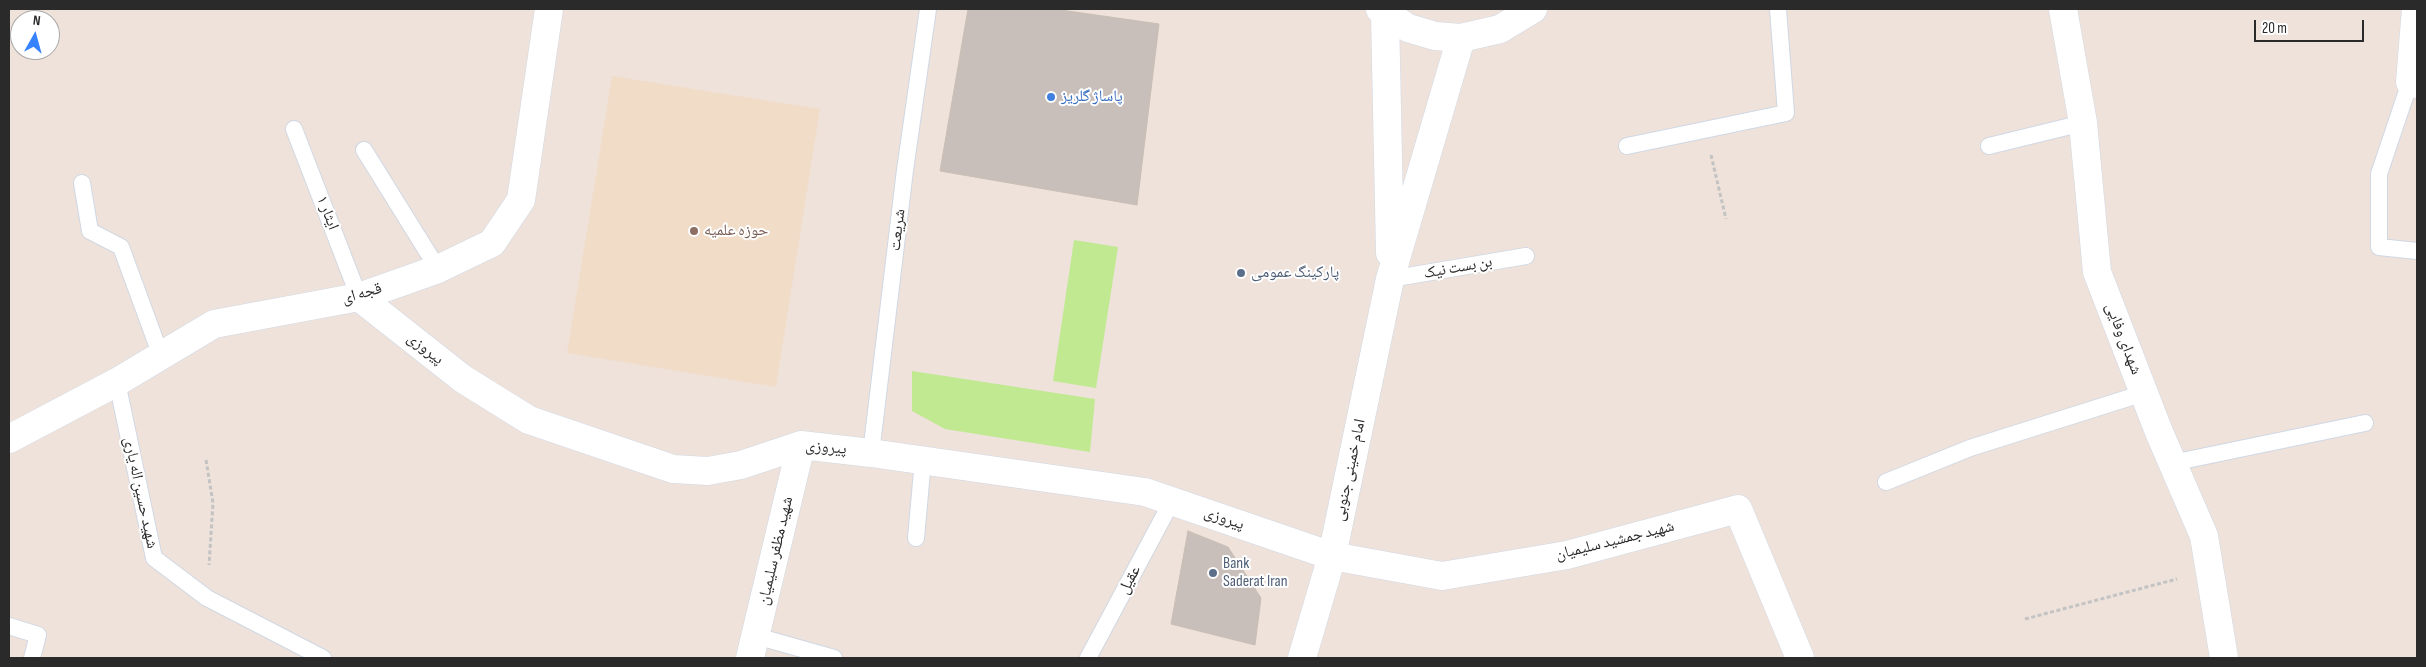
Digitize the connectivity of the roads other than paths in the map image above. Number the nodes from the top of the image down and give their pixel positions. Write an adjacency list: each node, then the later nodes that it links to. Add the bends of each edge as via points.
1 (549, 9): 18 (street, قجه ای, via 521,200 492,243)
2 (928, 9): 27 (lane, شریعت)
3 (1533, 9): 8 (street, via 1500,29)
4 (1778, 9): 12 (lane, via 1786,113)
5 (2063, 9): 10 (street, شهدای وفایی)
6 (2416, 9): 9 (street)
7 (1382, 12): 8 (street, via 1408,28 1434,36); 19 (street)
8 (1462, 38): 19 (street)
9 (2414, 83): 16 (lane, via 2379,174 2378,247)
10 (2083, 123): 13 (lane); 23 (street, شهدای وفایی, via 2097,272)
11 (294, 129): 20 (lane, ایثار ۱)
12 (1627, 146)
13 (1989, 146)
14 (364, 150): 18 (lane)
15 (82, 183): 21 (lane, via 90,231 121,247)
16 (2417, 251)
17 (1526, 256): 19 (lane, بن بست نیک)
18 (438, 269): 20 (street, قجه ای)
19 (1390, 279): 33 (street, امام خمینی جنوبی)
20 (359, 297): 21 (street, قجه ای, via 214,324); 26 (street, پیروزی, via 463,379 529,420 673,469 708,471 741,465)
21 (161, 356): 22 (street, قجه ای)
22 (117, 382): 25 (street, قجه ای); 37 (lane, شهید حسین اله یاری, via 154,558 207,598)
23 (2144, 393): 29 (street, شهدای وفایی); 30 (lane, via 1970,448)
24 (2365, 423): 29 (lane)
25 (9, 439)
26 (801, 445): 27 (street, پیروزی); 35 (street, شهید مظفر سلیمیان)
27 (871, 452): 28 (street, پیروزی)
28 (922, 460): 31 (street, پیروزی, via 1145,492); 32 (lane)
29 (2172, 463): 42 (street, شهدای وفایی, via 2204,536)
30 (1886, 482)
31 (1172, 501): 33 (street, پیروزی); 39 (lane, عقیل)
32 (916, 538)
33 (1332, 556): 40 (street, امام خمینی جنوبی); 41 (street, شهید جمشید سلیمیان, via 1442,576 1567,555 1738,509)
34 (9, 626): 36 (lane, via 38,634)
35 (753, 647): 38 (lane)
36 (32, 658)
37 (322, 658)
38 (834, 658)
39 (1088, 658)
40 (1302, 658)
41 (1800, 658)
42 (2224, 658)

